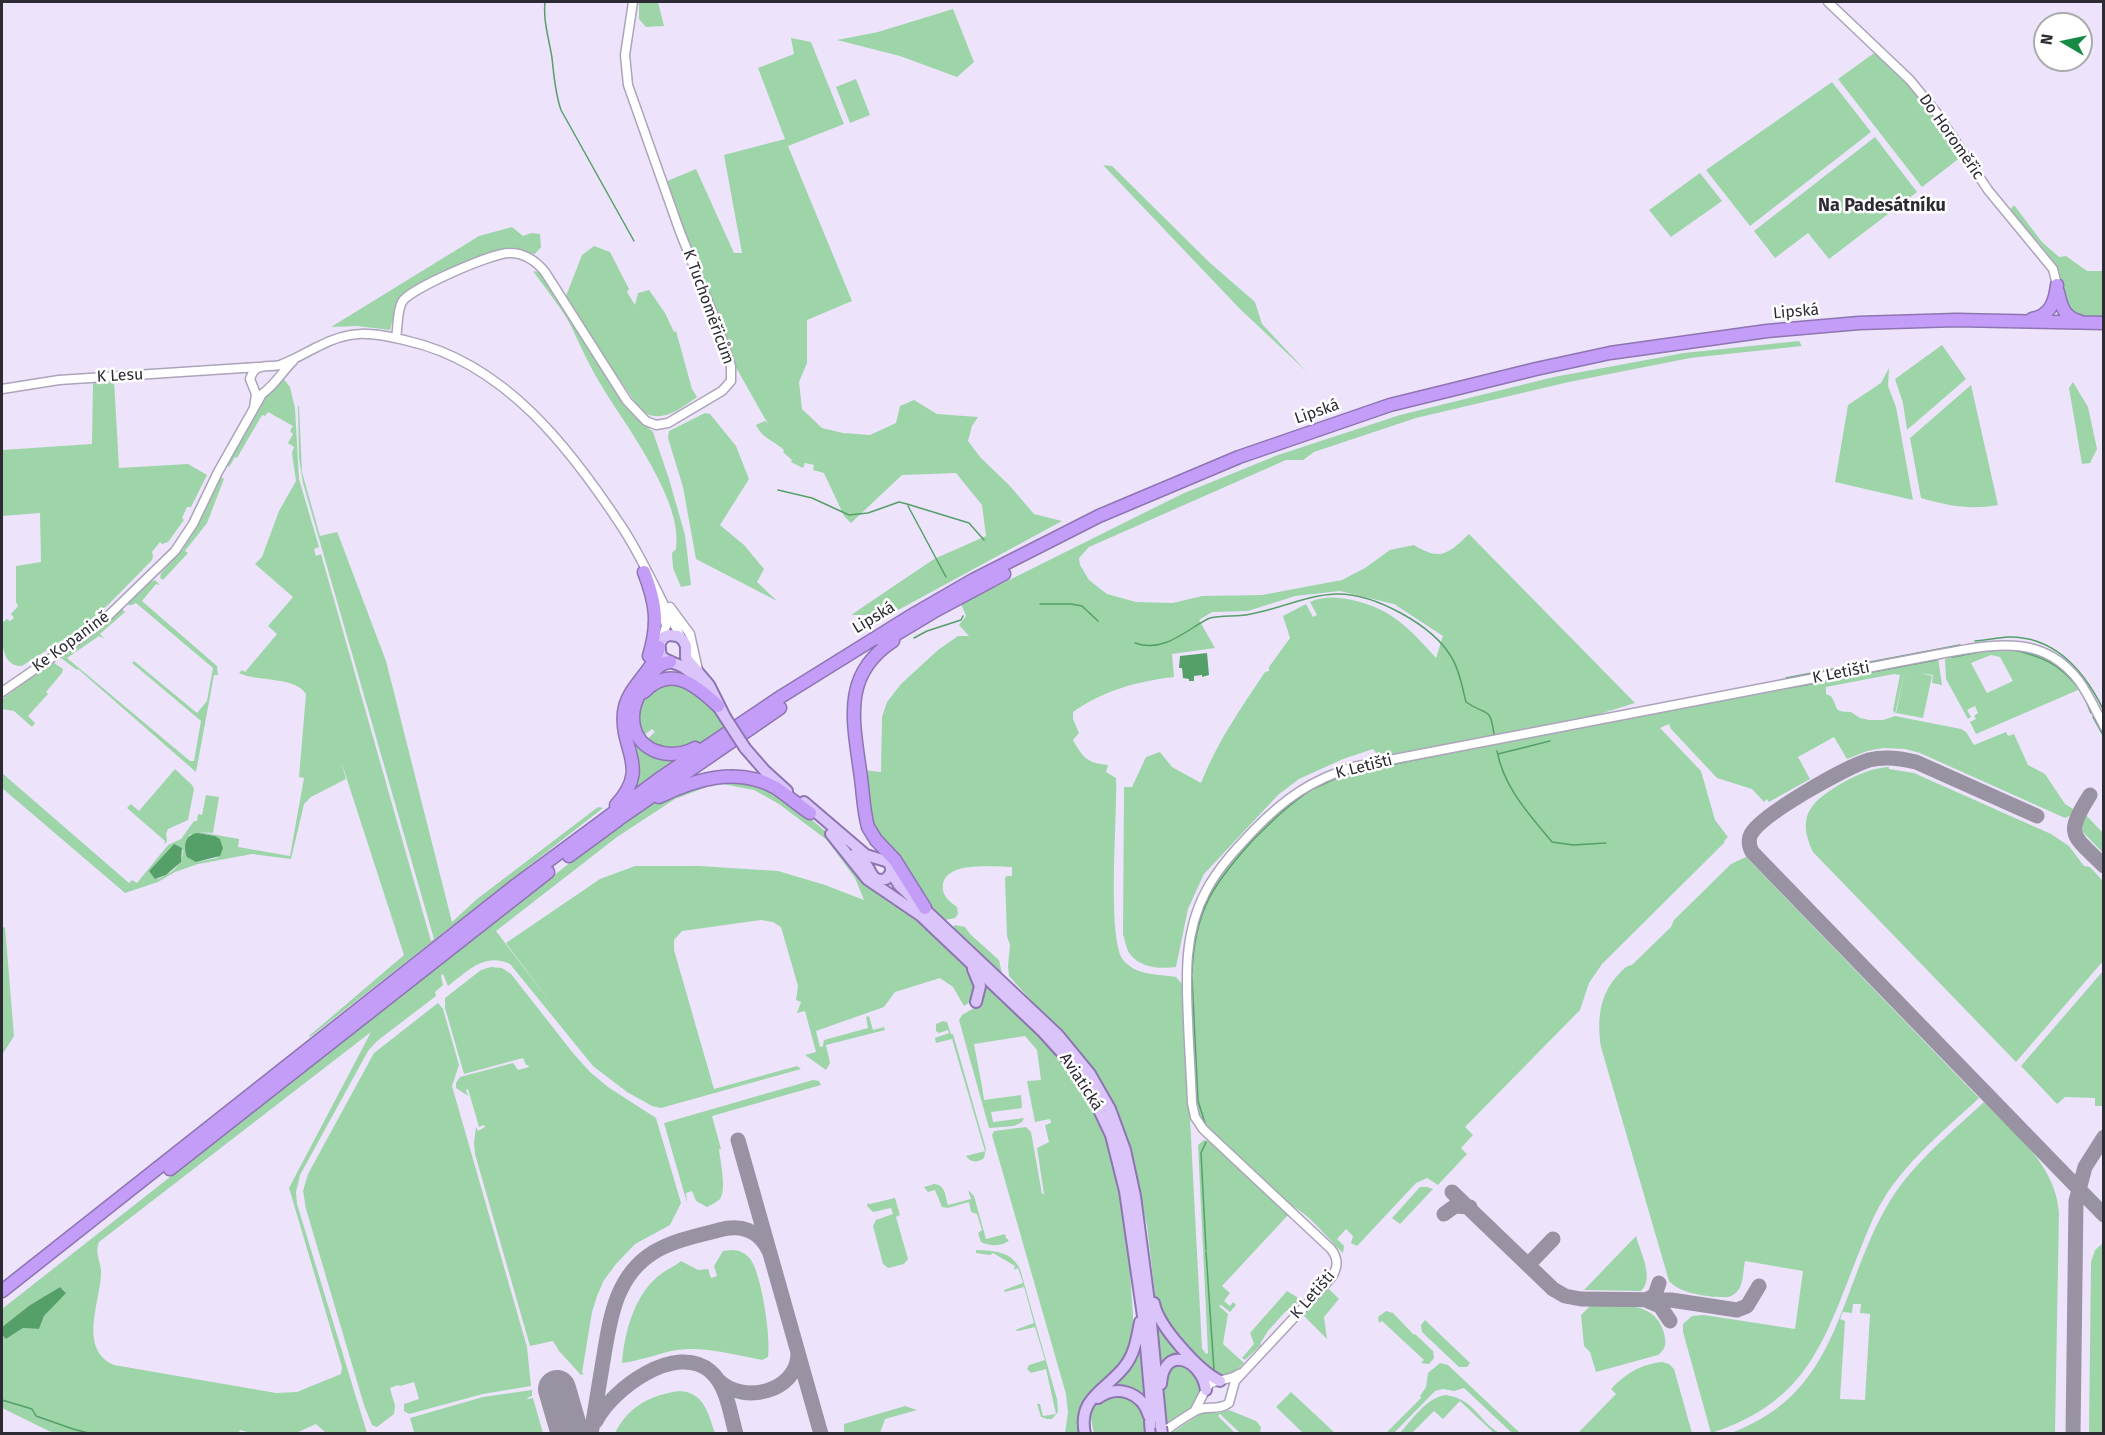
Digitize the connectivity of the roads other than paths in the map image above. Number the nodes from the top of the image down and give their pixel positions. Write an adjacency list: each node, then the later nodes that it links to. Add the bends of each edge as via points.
1 (633, 2): 8 (street, K Tuchoměřicům, via 625,55 628,85 715,319 731,366 731,381 722,391 674,421 651,424 627,401 545,272 519,254 498,254 407,296 401,304)
2 (1828, 2): 3 (street, Do Horoměřic, via 1923,96 1988,190 2053,269)
3 (2057, 285): 4 (highway, via 2064,311 2073,320); 6 (highway, via 2053,305)
4 (2086, 323): 5 (highway, Lipská); 6 (highway, Lipská)
5 (2103, 323)
6 (2029, 324): 7 (highway); 20 (highway, Lipská, via 1824,333 1685,349 1536,377 1391,413 1240,464 1166,495 1058,545); 30 (highway, Lipská, via 1956,320 1859,323 1686,341 1610,353 1390,405 1239,457 1090,521 936,600)
7 (2103, 331)
8 (396, 338): 9 (street, via 345,334); 17 (street, via 455,357 506,389 568,453)
9 (298, 357): 10 (street, K Lesu); 13 (street)
10 (263, 367): 11 (street, K Lesu); 12 (street, via 254,370); 13 (street, via 274,374)
11 (239, 369): 12 (street, via 246,372); 14 (street, K Lesu, via 59,380)
12 (252, 383): 15 (street); 16 (street, via 256,394)
13 (274, 385): 15 (street)
14 (2, 388)
15 (266, 391): 16 (street, Ke Kopanině)
16 (254, 408): 26 (street, Ke Kopanině, via 186,537 173,553 105,619)
17 (613, 514): 18 (street); 19 (street)
18 (644, 572): 21 (street, via 664,614 666,629); 25 (highway, via 655,616 650,654)
19 (657, 587): 22 (street); 24 (street, via 688,631)
20 (933, 612): 31 (highway, via 876,654 858,683 853,712); 34 (highway, Lipská, via 742,732)
21 (661, 643): 22 (main road, via 675,635); 23 (main road, via 661,656); 25 (highway, via 655,660)
22 (685, 647): 23 (main road, via 680,660); 24 (main road, via 686,658)
23 (672, 662): 27 (highway, via 656,669); 28 (main road, via 699,678)
24 (700, 674): 28 (main road)
25 (637, 682): 35 (highway, via 624,712 633,761 630,784 618,803)
26 (2, 692)
27 (635, 705): 28 (highway, via 652,685 671,678 697,687); 30 (highway, via 636,734 658,753 687,752)
28 (721, 711): 32 (main road, bridge, via 746,748)
29 (2103, 726): 46 (street, K Letišti, via 2080,682 2058,661 2031,648 2001,644 1353,767 1324,777 1286,800 1221,868 1195,915 1186,973 1192,1103 1203,1129 1331,1249 1337,1266 1331,1278)
30 (726, 733): 35 (highway, Lipská)
31 (862, 783): 37 (highway, via 860,801 865,830); 39 (highway, via 866,821 895,860)
32 (780, 784): 33 (main road); 37 (main road, Aviatická, via 866,855)
33 (810, 813): 34 (highway, via 770,785 720,776 681,786); 36 (main road)
34 (613, 823): 44 (highway)
35 (593, 827): 43 (highway)
36 (826, 827): 38 (main road); 39 (main road, Aviatická, via 867,879)
37 (886, 862): 38 (main road, via 871,865); 38 (main road, via 889,876 883,880); 39 (main road, Aviatická, via 897,883)
38 (874, 876): 39 (main road)
39 (922, 912): 40 (main road, Aviatická); 42 (main road, Aviatická, via 1051,1027 1090,1074 1110,1110 1125,1150)
40 (966, 959): 41 (main road, via 980,983); 45 (main road, Aviatická, via 1053,1042 1077,1070 1099,1108 1121,1170)
41 (976, 1002)
42 (1142, 1242): 47 (main road, via 1159,1319 1204,1370); 52 (main road, Aviatická)
43 (2, 1291)
44 (2, 1301)
45 (1141, 1316): 52 (main road, Aviatická); 53 (main road, via 1127,1363 1087,1406 1083,1418)
46 (1242, 1372): 47 (street, K Letišti); 48 (street, K Letišti)
47 (1221, 1381): 48 (street); 49 (street, K Letišti, via 1211,1383)
48 (1232, 1391): 50 (street, K Letišti, via 1229,1403)
49 (1205, 1392): 50 (street); 51 (street, K Letišti); 52 (main road, via 1203,1378 1189,1362 1181,1359 1169,1363 1162,1373)
50 (1215, 1408): 51 (street, K Letišti)
51 (1193, 1413): 54 (street, K Letišti)
52 (1155, 1419): 53 (main road, via 1141,1400 1118,1391 1104,1394 1093,1404); 54 (main road, Aviatická, bridge)
53 (1087, 1432)
54 (1161, 1434)

